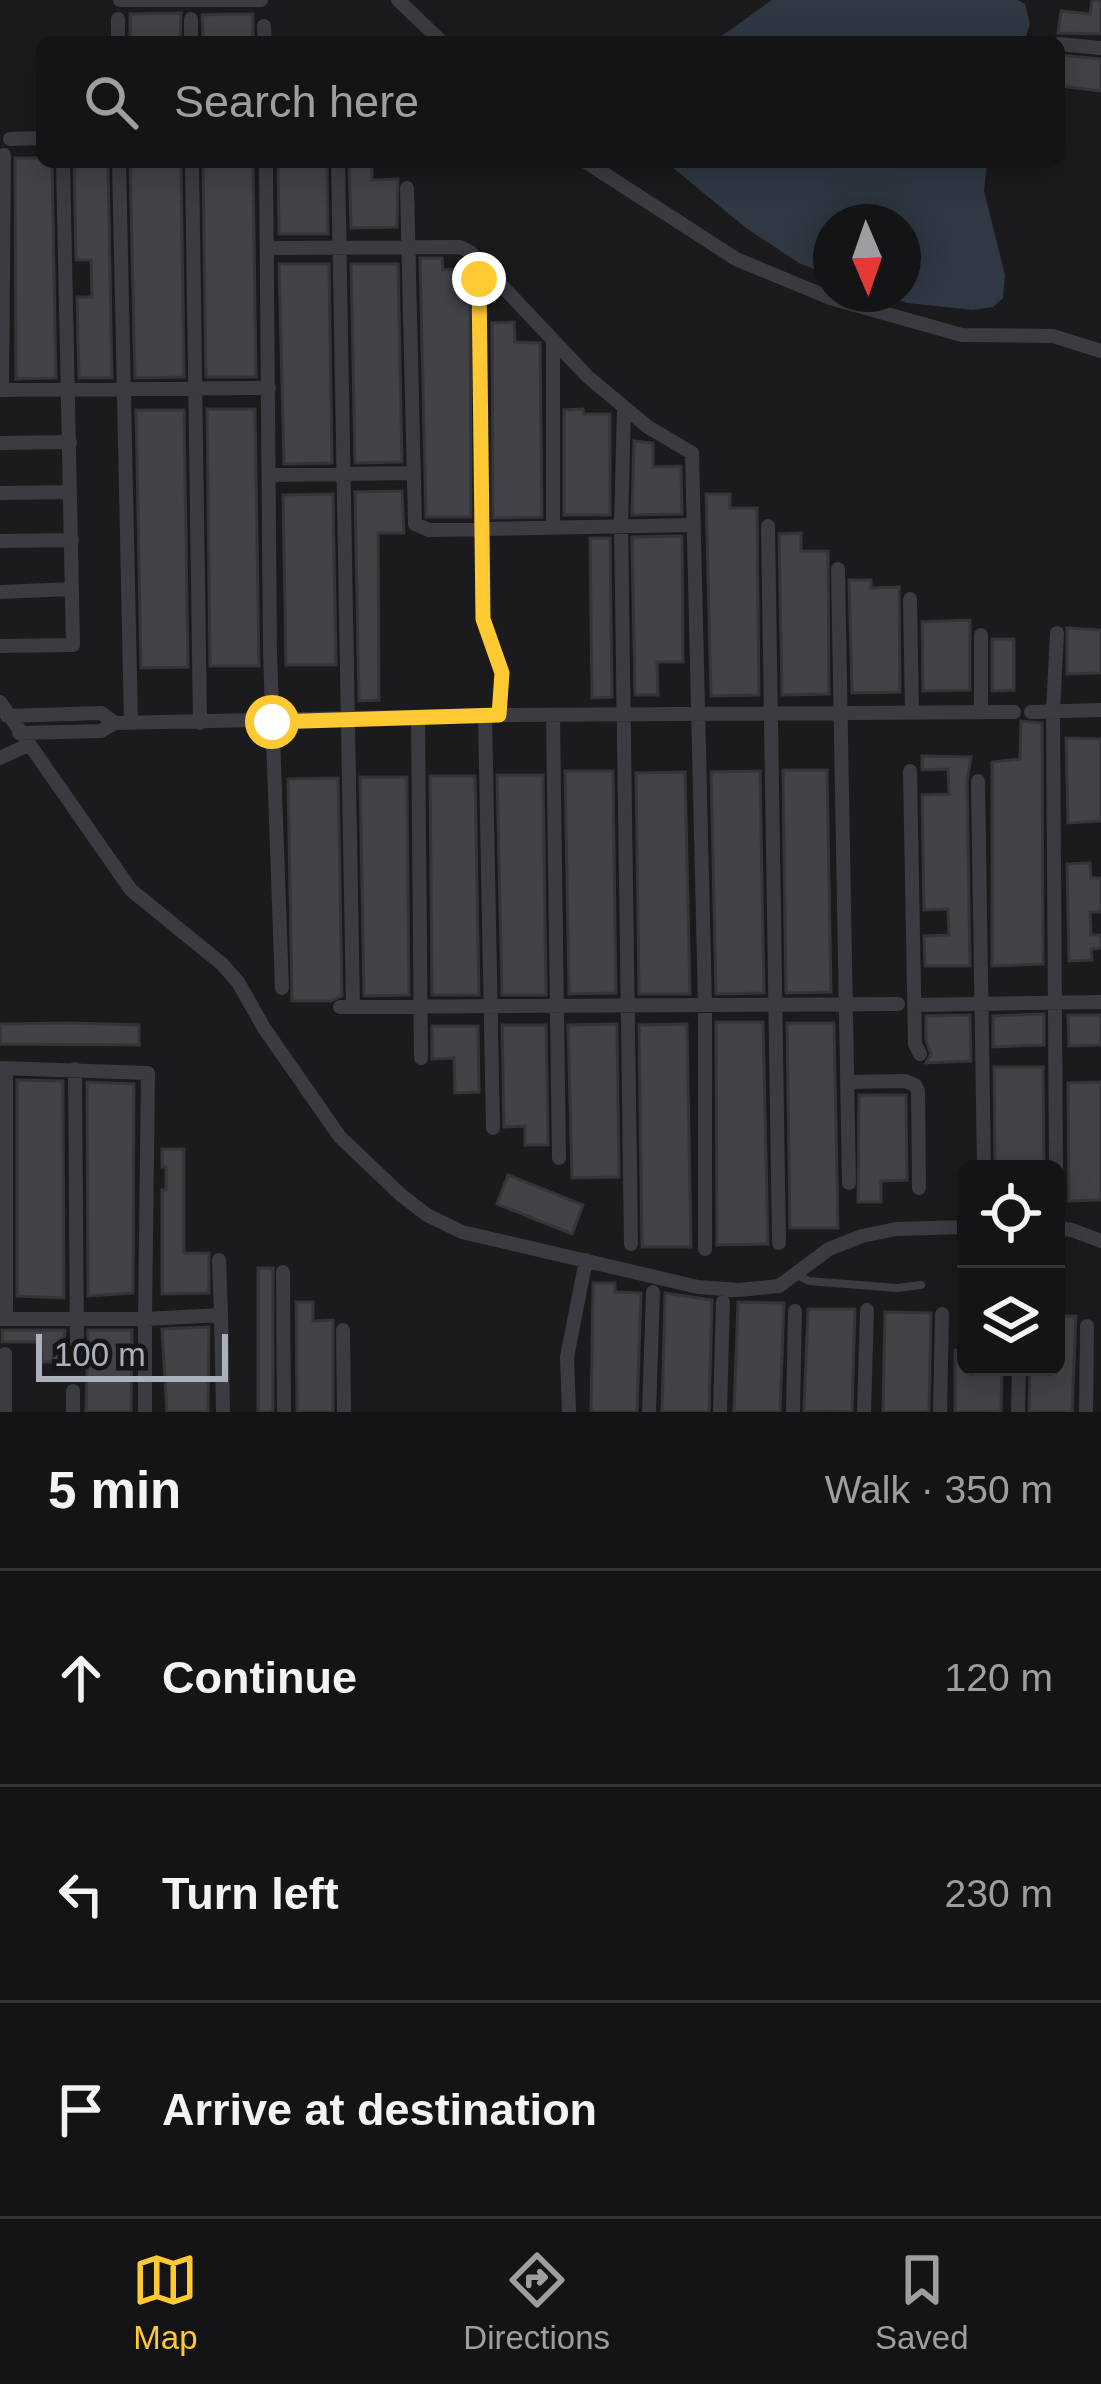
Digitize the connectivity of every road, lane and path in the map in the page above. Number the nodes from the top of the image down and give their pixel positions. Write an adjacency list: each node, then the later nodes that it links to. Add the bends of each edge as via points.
1 (120, 0): 2 (street)
2 (190, 0): 3 (street)
3 (261, 0)
4 (398, 0): 9 (street)
5 (118, 19): 7 (street)
6 (191, 19): 8 (street)
7 (118, 36)
8 (191, 36)
9 (436, 36)
10 (1065, 45): 11 (street)
11 (1101, 48)
12 (36, 138): 13 (street)
13 (10, 139)
14 (4, 155): 32 (street)
15 (63, 168): 29 (street)
16 (118, 168): 30 (street)
17 (192, 168): 31 (street)
18 (266, 168): 23 (street)
19 (338, 168): 24 (street)
20 (595, 168): 27 (street, via 736,259 830,298 962,335 1053,335)
21 (407, 188): 22 (street)
22 (409, 247): 24 (street); 25 (street, via 460,247); 36 (street)
23 (268, 248): 24 (street); 28 (street)
24 (339, 248): 37 (street)
25 (483, 264): 26 (street); 45 (street)
26 (553, 341): 33 (street); 43 (street)
27 (1101, 351)
28 (269, 388): 31 (street); 38 (street)
29 (65, 389): 30 (street); 32 (street); 34 (street)
30 (123, 389): 31 (street); 70 (street)
31 (195, 389): 68 (street)
32 (1, 390)
33 (624, 409): 41 (street); 42 (street, via 692,453)
34 (70, 442): 35 (street); 39 (street)
35 (0, 443)
36 (413, 473): 37 (street); 45 (street, via 415,524)
37 (342, 474): 38 (street); 67 (street)
38 (269, 475): 69 (street)
39 (70, 492): 40 (street); 46 (street)
40 (0, 493)
41 (621, 524): 42 (street); 43 (street); 64 (street)
42 (694, 524): 62 (street)
43 (553, 526): 45 (street)
44 (768, 526): 65 (street)
45 (483, 527): 60 (street, via 483,619 502,673)
46 (72, 540): 47 (street); 49 (street)
47 (0, 541)
48 (838, 568): 63 (street)
49 (73, 589): 50 (street); 54 (street, via 73,645)
50 (0, 592)
51 (910, 599): 59 (street)
52 (1057, 633): 57 (street)
53 (981, 635): 58 (street)
54 (0, 646)
55 (3, 709): 70 (street, via 100,713); 71 (street)
56 (1101, 710): 57 (street)
57 (1052, 711): 58 (street); 76 (street)
58 (981, 712): 59 (street)
59 (912, 713): 63 (street)
60 (492, 715): 61 (street); 66 (street); 87 (street)
61 (553, 715): 64 (street); 85 (street)
62 (698, 715): 64 (street); 65 (street); 80 (street)
63 (843, 715): 65 (street); 82 (street)
64 (626, 716): 79 (street)
65 (771, 716): 81 (street)
66 (418, 718): 67 (street); 84 (street)
67 (348, 720): 69 (street); 84 (street, via 346,1007)
68 (200, 722): 69 (street); 70 (street)
69 (272, 722): 75 (street)
70 (123, 723): 71 (street)
71 (24, 739): 72 (street); 106 (street, via 131,890 223,964 340,1136 401,1195 462,1232)
72 (1, 757)
73 (910, 771): 86 (street)
74 (977, 782): 78 (street)
75 (281, 988)
76 (1055, 1002): 77 (street); 78 (street); 96 (street)
77 (1101, 1002)
78 (979, 1003): 86 (street); 95 (street)
79 (628, 1004): 80 (street); 85 (street); 102 (street)
80 (705, 1004): 81 (street); 104 (street)
81 (775, 1004): 82 (street); 103 (street)
82 (846, 1004): 83 (street); 92 (street)
83 (898, 1004)
84 (420, 1005): 87 (street); 89 (street)
85 (556, 1005): 87 (street); 94 (street)
86 (915, 1005): 88 (street)
87 (489, 1006): 93 (street)
88 (920, 1054)
89 (421, 1058)
90 (3, 1068): 91 (street); 116 (street)
91 (75, 1069): 117 (street, via 148,1073); 118 (street)
92 (848, 1082): 97 (street); 98 (street, via 915,1084)
93 (493, 1128)
94 (559, 1158)
95 (985, 1160)
96 (1056, 1160)
97 (849, 1183)
98 (919, 1188)
99 (957, 1228): 108 (street, via 862,1236)
100 (1065, 1229): 101 (street)
101 (1101, 1241)
102 (631, 1244)
103 (778, 1244)
104 (705, 1249)
105 (219, 1259): 115 (street)
106 (586, 1260): 108 (street, via 740,1290 779,1286); 131 (street, via 566,1357)
107 (283, 1272): 129 (street)
108 (795, 1274): 109 (lane)
109 (921, 1285)
110 (653, 1292): 132 (street)
111 (723, 1302): 133 (street)
112 (867, 1310): 135 (street)
113 (796, 1311): 134 (street)
114 (942, 1314): 136 (street)
115 (221, 1315): 117 (street); 128 (street)
116 (3, 1319): 118 (street)
117 (145, 1319): 118 (street); 127 (street)
118 (75, 1321): 121 (street)
119 (1087, 1326): 138 (street)
120 (343, 1330): 130 (street)
121 (77, 1349)
122 (5, 1354): 125 (street)
123 (1019, 1376): 137 (street)
124 (73, 1391): 126 (street)
125 (5, 1412)
126 (74, 1412)
127 (145, 1412)
128 (223, 1412)
129 (284, 1412)
130 (344, 1412)
131 (569, 1412)
132 (649, 1412)
133 (720, 1412)
134 (793, 1412)
135 (864, 1412)
136 (940, 1412)
137 (1018, 1412)
138 (1086, 1412)

